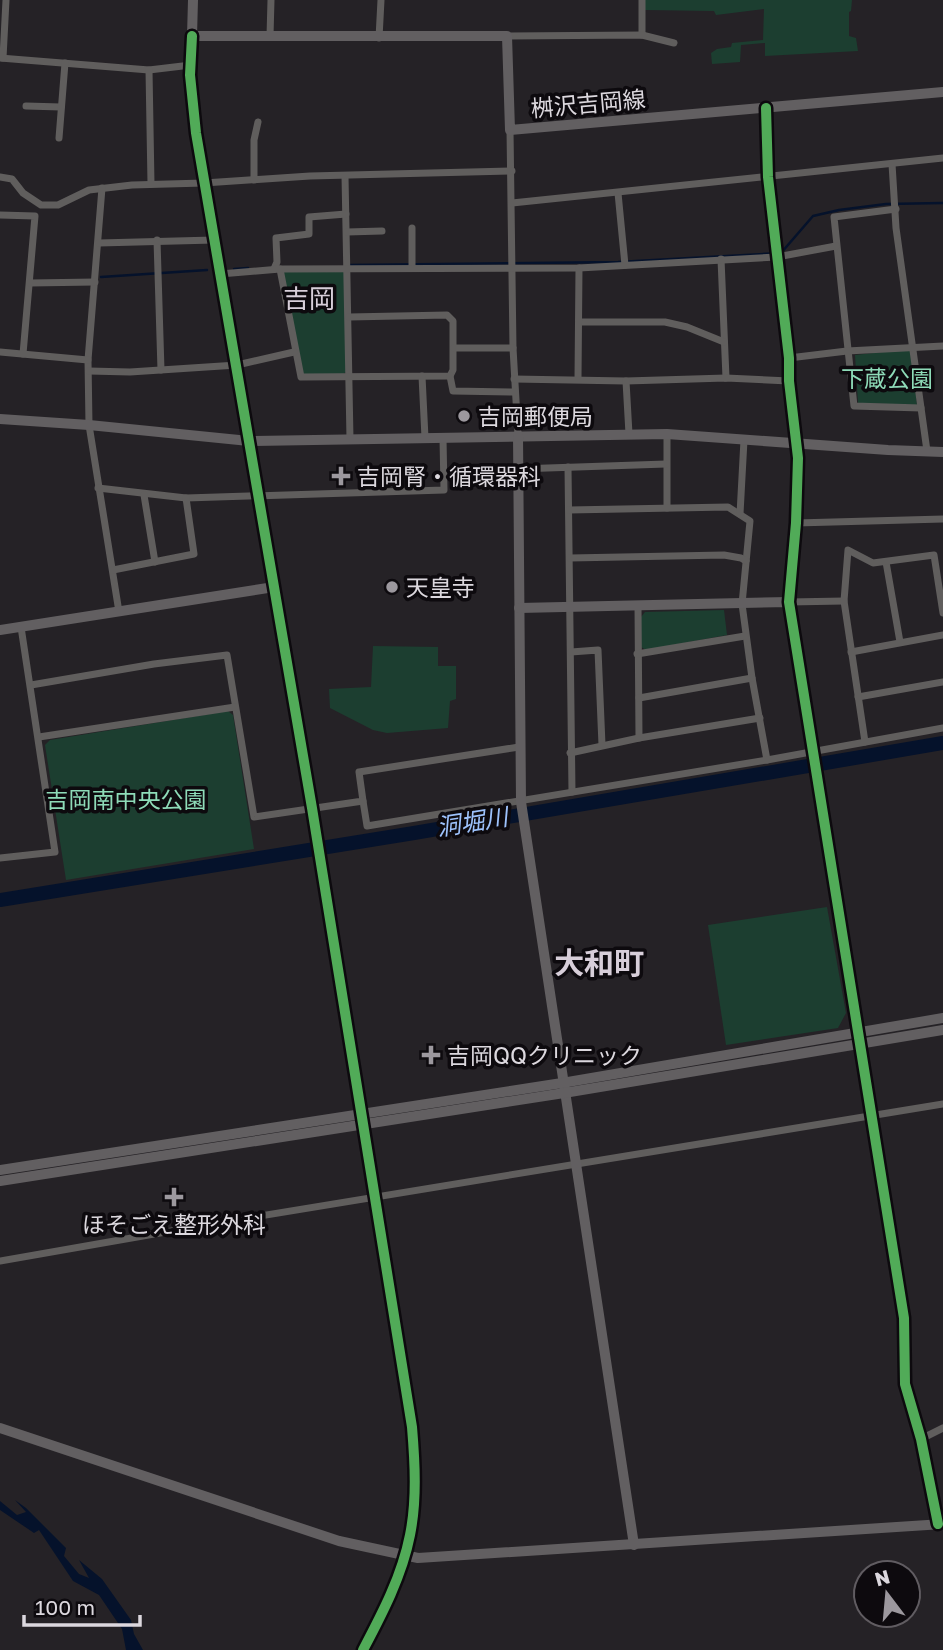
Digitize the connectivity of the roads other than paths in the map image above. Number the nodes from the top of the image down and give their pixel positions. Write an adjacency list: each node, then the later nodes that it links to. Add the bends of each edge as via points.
1 (6, 0): 12 (street)
2 (193, 0): 7 (street)
3 (271, 0): 8 (street)
4 (381, 0): 10 (street)
5 (642, 0): 6 (street)
6 (642, 35): 9 (street); 11 (street)
7 (192, 36): 8 (street); 14 (street)
8 (270, 36): 10 (street)
9 (507, 36): 10 (street); 21 (street, 桝沢吉岡線)
10 (379, 38)
11 (674, 43)
12 (2, 58): 13 (street)
13 (65, 63): 15 (street); 18 (street)
14 (191, 65): 15 (street); 30 (street, via 191,97)
15 (149, 70): 31 (street)
16 (943, 92): 19 (street, 桝沢吉岡線)
17 (26, 106): 18 (street)
18 (61, 107): 22 (street)
19 (766, 108): 21 (street, 桝沢吉岡線); 28 (street)
20 (258, 122): 29 (street)
21 (510, 130): 25 (street)
22 (59, 138)
23 (943, 158): 24 (street)
24 (892, 164): 28 (street); 36 (street)
25 (512, 171): 26 (street); 34 (street)
26 (345, 176): 29 (street); 37 (street)
27 (0, 177): 35 (street, via 12,179)
28 (768, 177): 33 (street); 47 (street)
29 (254, 180): 30 (street)
30 (204, 183): 31 (street); 44 (street)
31 (151, 184): 32 (street)
32 (103, 188): 35 (street, via 58,205); 45 (street)
33 (618, 193): 34 (street); 49 (street)
34 (512, 203): 52 (street)
35 (41, 205): 39 (street)
36 (896, 209): 46 (street, via 834,217); 61 (street)
37 (346, 214): 42 (street); 53 (street, via 309,217 309,234 276,238)
38 (0, 215): 39 (street)
39 (34, 216): 57 (street)
40 (412, 228): 51 (street)
41 (382, 232): 42 (street)
42 (347, 233): 50 (street)
43 (157, 240): 44 (street); 45 (street); 72 (street)
44 (214, 240): 55 (street)
45 (99, 243): 56 (street)
46 (836, 246): 47 (street); 65 (street)
47 (776, 254): 48 (street); 69 (street)
48 (721, 259): 49 (street); 60 (street)
49 (625, 262): 54 (street)
50 (348, 265): 51 (street); 53 (street); 58 (street)
51 (412, 265): 52 (street)
52 (513, 266): 54 (street); 64 (street)
53 (276, 267): 55 (street); 67 (street)
54 (579, 268): 59 (street)
55 (220, 274): 71 (street)
56 (95, 282): 57 (street); 70 (street)
57 (30, 283): 68 (street)
58 (349, 317): 63 (street, via 447,315 453,321); 76 (street)
59 (579, 322): 60 (street, via 665,322); 77 (street)
60 (724, 342): 78 (street)
61 (913, 346): 62 (street); 65 (street); 83 (street)
62 (943, 346)
63 (454, 348): 64 (street); 75 (street)
64 (513, 348): 79 (street)
65 (847, 351): 69 (street); 83 (street, via 854,406)
66 (0, 352): 68 (street)
67 (294, 352): 71 (street); 76 (street, via 301,377)
68 (23, 354): 70 (street)
69 (789, 358): 81 (street)
70 (88, 360): 73 (street)
71 (237, 365): 72 (street); 93 (street)
72 (161, 370): 73 (street)
73 (89, 371): 85 (street)
74 (422, 376): 75 (street); 76 (street); 89 (street)
75 (450, 376): 82 (street, via 453,391)
76 (350, 378): 91 (street)
77 (578, 378): 79 (street); 80 (street)
78 (726, 378): 80 (street); 81 (street)
79 (514, 379): 82 (street)
80 (626, 381): 86 (street)
81 (789, 381): 94 (street)
82 (515, 392): 88 (street)
83 (921, 408): 95 (street)
84 (0, 419): 85 (street)
85 (89, 425): 93 (street); 100 (street)
86 (629, 434): 87 (street); 88 (street)
87 (667, 434): 92 (street); 97 (street)
88 (518, 435): 90 (street); 99 (street)
89 (425, 438): 90 (street); 91 (street)
90 (443, 438): 102 (street, via 444,490)
91 (350, 439): 93 (street)
92 (744, 440): 94 (street); 106 (street)
93 (249, 441): 102 (street)
94 (796, 444): 95 (street); 108 (street)
95 (927, 451): 96 (street)
96 (943, 452)
97 (666, 464): 98 (street); 104 (street)
98 (568, 467): 99 (street); 105 (street)
99 (518, 469): 120 (street)
100 (98, 488): 101 (street); 113 (street)
101 (144, 495): 103 (street); 111 (street)
102 (259, 495): 103 (street); 114 (street)
103 (186, 498): 111 (street, via 194,554)
104 (667, 508): 105 (street); 106 (street, via 728,507)
105 (569, 510): 109 (street)
106 (740, 514): 110 (street, via 751,521)
107 (943, 519): 108 (street)
108 (796, 523): 116 (street)
109 (570, 558): 110 (street, via 724,555); 118 (street)
110 (746, 561): 117 (street)
111 (155, 562): 113 (street)
112 (886, 562): 115 (street, via 873,563 848,550); 122 (street, via 934,555); 127 (street)
113 (113, 570): 121 (street)
114 (274, 587): 121 (street); 150 (street)
115 (844, 601): 116 (street); 129 (street)
116 (789, 602): 117 (street); 145 (street)
117 (742, 604): 119 (street); 126 (street)
118 (570, 606): 119 (street); 120 (street); 128 (street)
119 (638, 606): 130 (street)
120 (519, 608): 143 (street)
121 (119, 612): 123 (street)
122 (943, 613)
123 (21, 627): 124 (street); 133 (street)
124 (0, 630)
125 (943, 635): 127 (street)
126 (745, 636): 130 (street); 131 (street)
127 (900, 642): 129 (street)
128 (570, 652): 142 (street, via 598,650); 144 (street)
129 (851, 652): 134 (street)
130 (637, 654): 135 (street)
131 (752, 678): 135 (street); 137 (street)
132 (943, 682): 134 (street)
133 (31, 685): 136 (street, via 227,655); 139 (street)
134 (858, 697): 141 (street)
135 (639, 698): 140 (street)
136 (235, 707): 139 (street); 150 (street, via 254,817)
137 (760, 718): 140 (street); 146 (street)
138 (943, 728): 141 (street)
139 (39, 737): 151 (street, via 55,852)
140 (639, 738): 142 (street)
141 (865, 742): 145 (street)
142 (602, 745): 144 (street)
143 (519, 747): 148 (street, via 359,772); 149 (street)
144 (570, 752): 147 (street)
145 (812, 752): 146 (street); 154 (street)
146 (767, 760): 147 (street)
147 (572, 792): 149 (street)
148 (363, 801): 149 (street, via 367,826); 150 (street)
149 (521, 806): 155 (street)
150 (312, 808): 158 (street)
151 (0, 858)
152 (943, 1018): 154 (street)
153 (943, 1030): 154 (street)
154 (859, 1038): 155 (street); 157 (street)
155 (563, 1088): 158 (street); 159 (street)
156 (943, 1104): 157 (street)
157 (872, 1115): 159 (street); 166 (street, via 904,1318 905,1384)
158 (364, 1119): 160 (street); 161 (street); 162 (street)
159 (576, 1165): 162 (street); 168 (street)
160 (0, 1170)
161 (0, 1181)
162 (376, 1196): 163 (street); 169 (street, via 415,1463)
163 (0, 1261)
164 (0, 1428): 169 (street, via 339,1541)
165 (943, 1428): 166 (street)
166 (921, 1439): 167 (street)
167 (940, 1524): 168 (street)
168 (634, 1545): 169 (street)
169 (404, 1556): 170 (street, via 389,1600)
170 (363, 1650)

